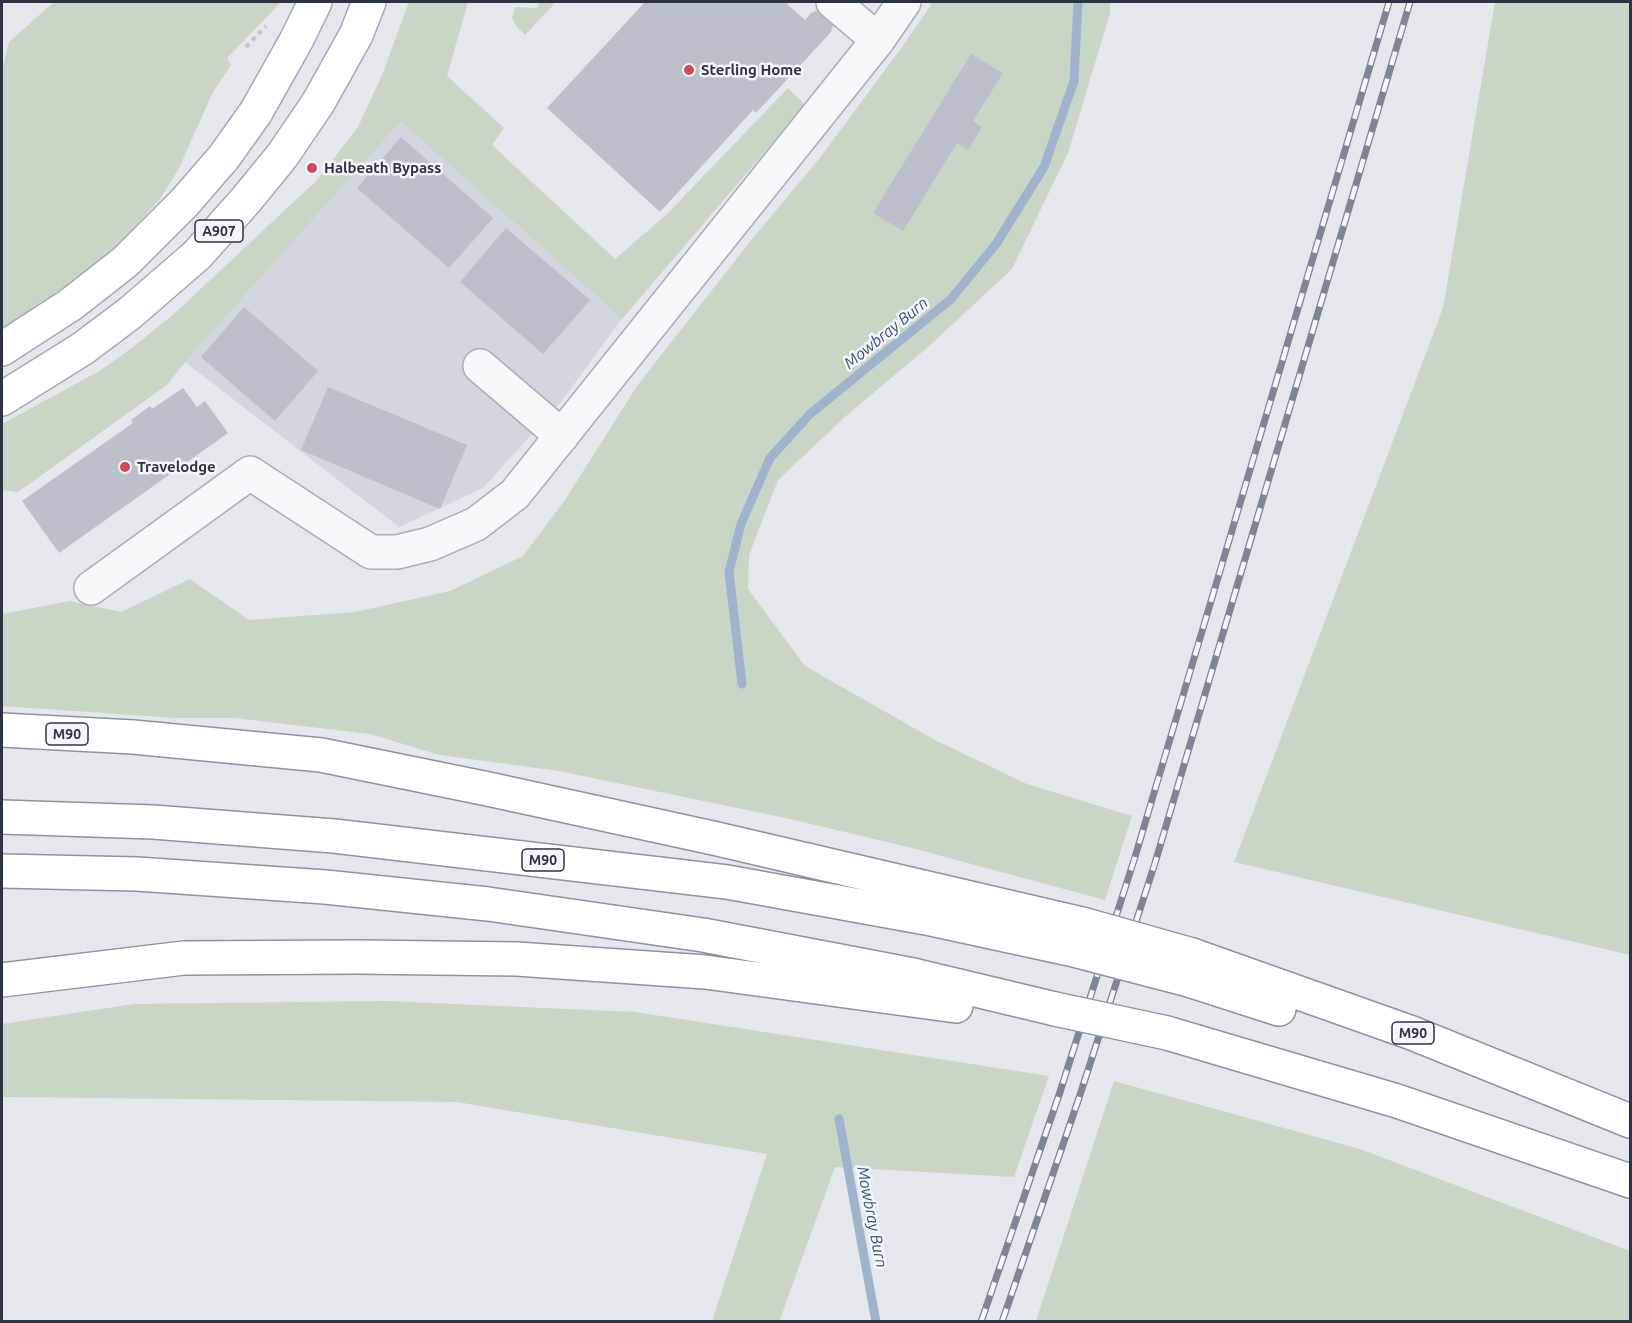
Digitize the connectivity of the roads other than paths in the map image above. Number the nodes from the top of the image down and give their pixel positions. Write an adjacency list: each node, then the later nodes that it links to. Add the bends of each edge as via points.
1 (315, 2): 6 (main road, A907, via 256,112 224,157 184,202 125,262 70,305)
2 (369, 2): 8 (main road, A907, via 356,35 318,103 282,156 197,255 82,349)
3 (833, 2): 5 (street)
4 (904, 2): 5 (street)
5 (878, 40): 9 (street)
6 (2, 349)
7 (480, 366): 9 (street)
8 (2, 399)
9 (562, 436): 10 (street, via 515,494 476,524 430,544 397,552 371,552 250,473)
10 (91, 588)
11 (2, 730): 14 (main road, M90, via 133,737 321,755 713,838)
12 (2, 817): 14 (main road, M90, via 153,822 334,836 727,882 926,918)
13 (2, 871): 16 (main road, via 137,874 314,886 489,904 703,935 913,975)
14 (1080, 938): 17 (main road, M90, bridge, via 1191,968)
15 (2, 980): 16 (main road, via 184,958 517,959 705,972)
16 (1056, 1015): 18 (main road, bridge, via 1164,1038 1397,1101)
17 (1630, 1121)
18 (1630, 1181)

